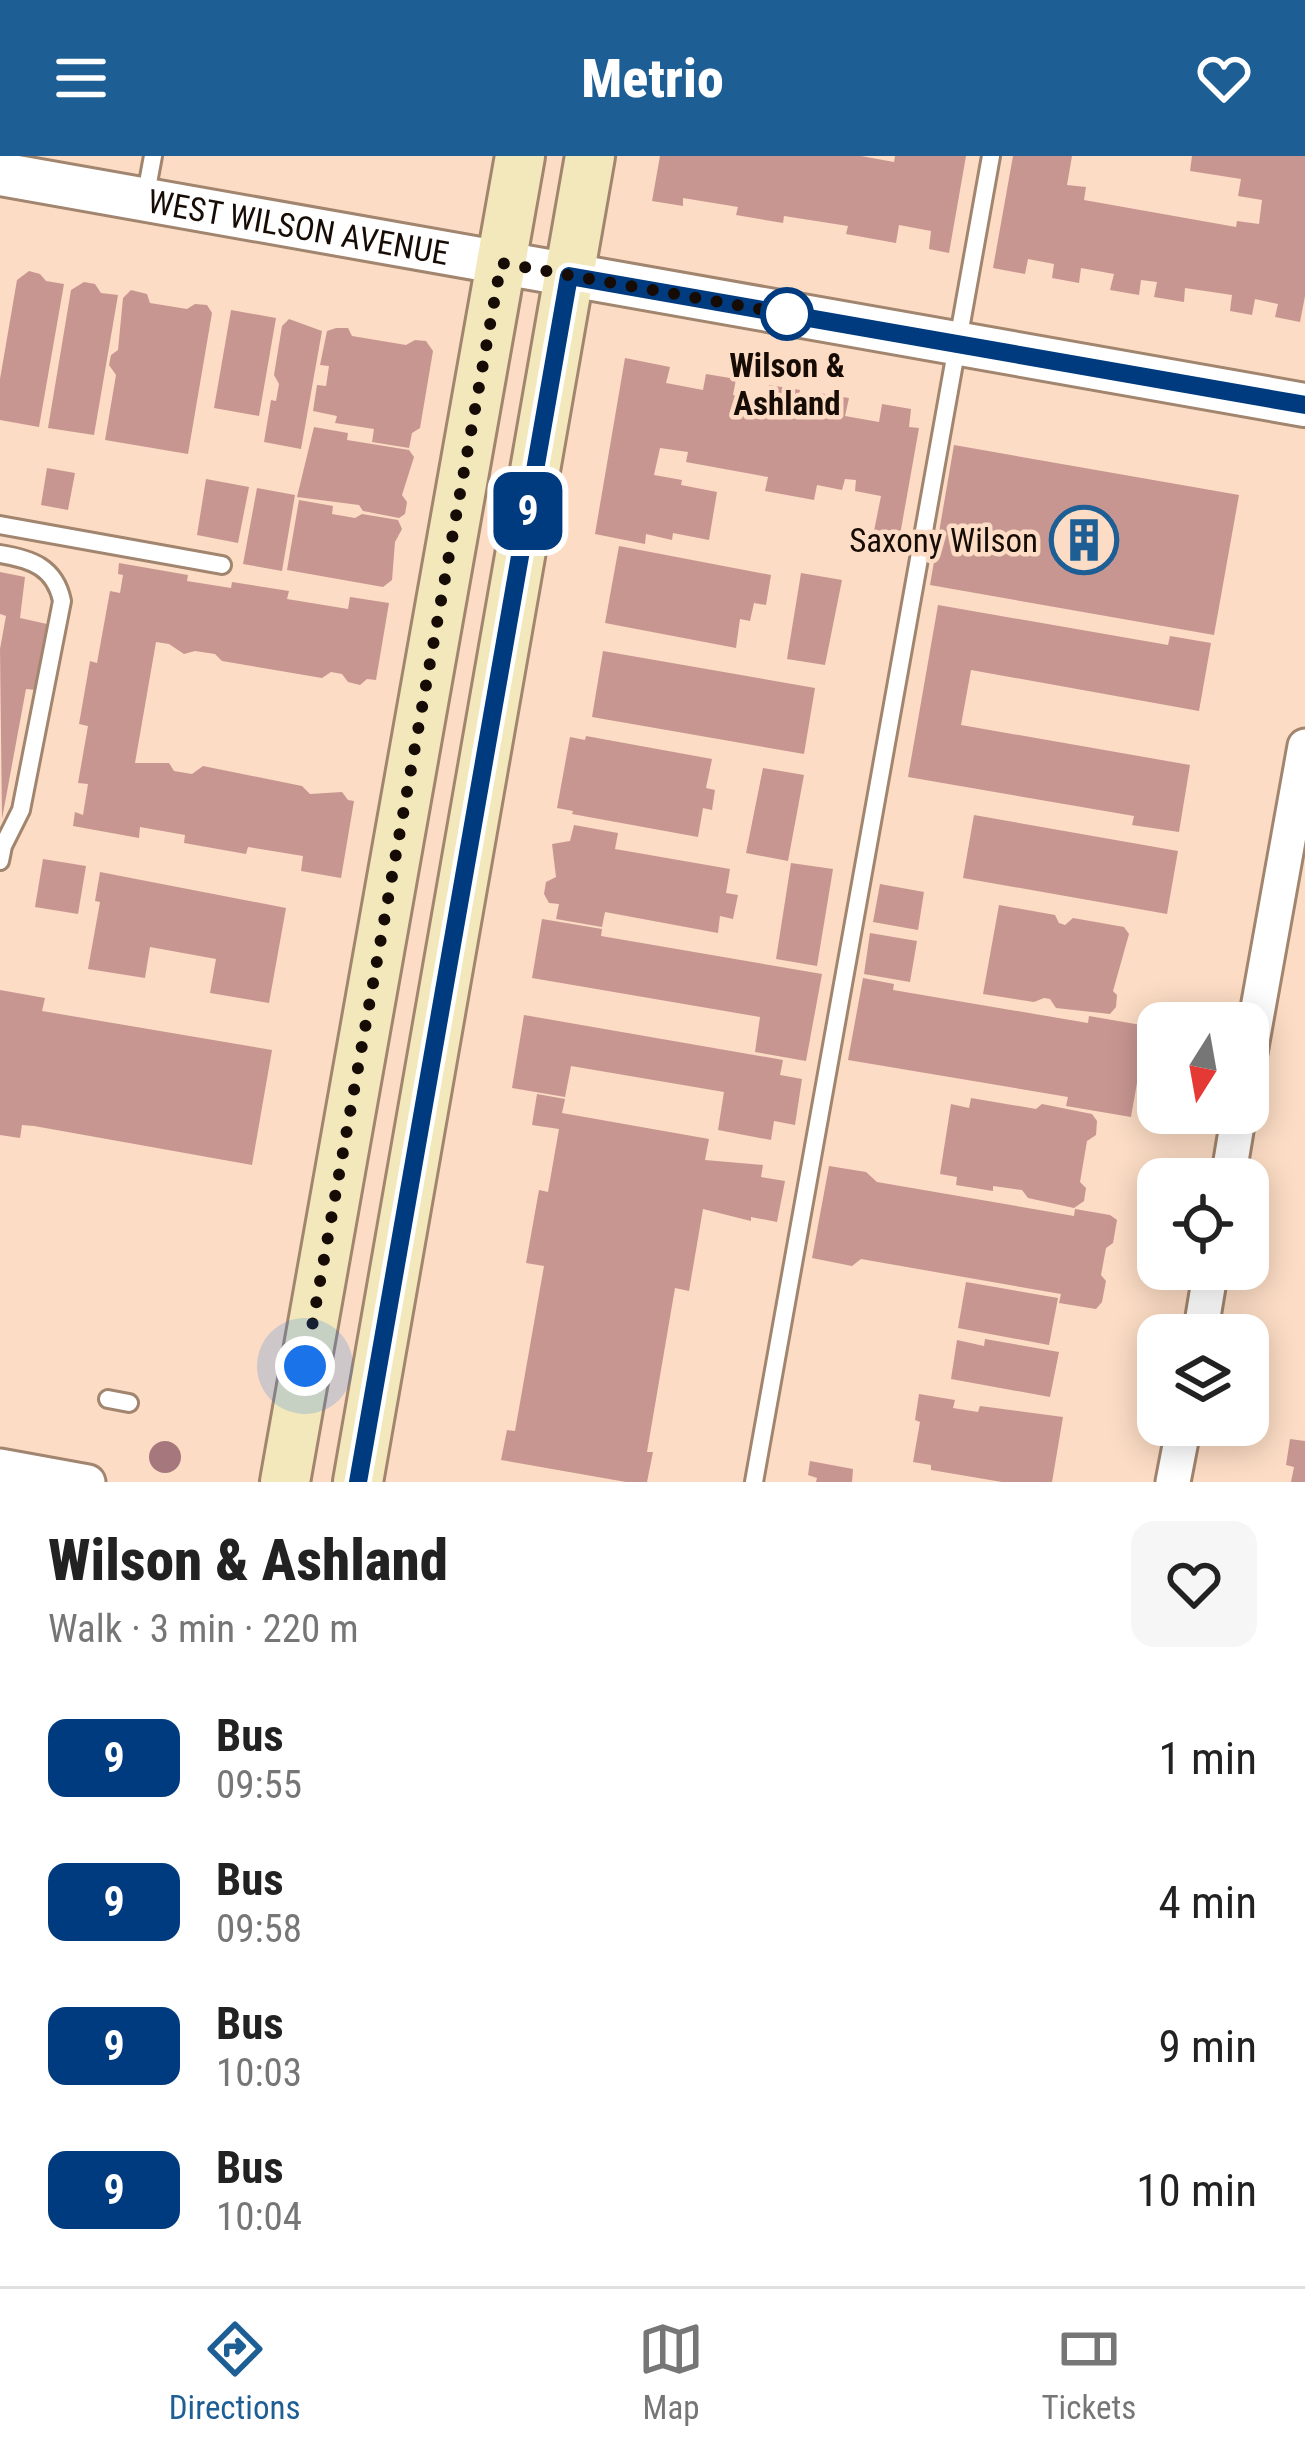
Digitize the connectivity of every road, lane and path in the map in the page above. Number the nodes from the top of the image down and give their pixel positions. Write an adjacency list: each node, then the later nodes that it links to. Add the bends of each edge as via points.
1 (153, 156): 6 (lane)
2 (520, 156): 7 (main road)
3 (590, 156): 8 (main road)
4 (991, 156): 9 (lane)
5 (0, 174): 6 (street, WEST WILSON AVENUE)
6 (145, 200): 7 (street, WEST WILSON AVENUE)
7 (501, 263): 8 (street, WEST WILSON AVENUE); 22 (main road)
8 (569, 276): 9 (street, WEST WILSON AVENUE); 23 (main road)
9 (958, 344): 10 (street, WEST WILSON AVENUE); 24 (lane)
10 (1305, 405)
11 (0, 525): 13 (lane)
12 (0, 554): 15 (lane, via 45,567 62,601 21,811)
13 (222, 565)
14 (1305, 746): 16 (street)
15 (0, 861)
16 (1259, 1002)
17 (108, 1399): 18 (lane)
18 (130, 1403)
19 (1180, 1446): 25 (street)
20 (0, 1466): 21 (street)
21 (88, 1482)
22 (285, 1482)
23 (358, 1482)
24 (754, 1482)
25 (1173, 1482)

